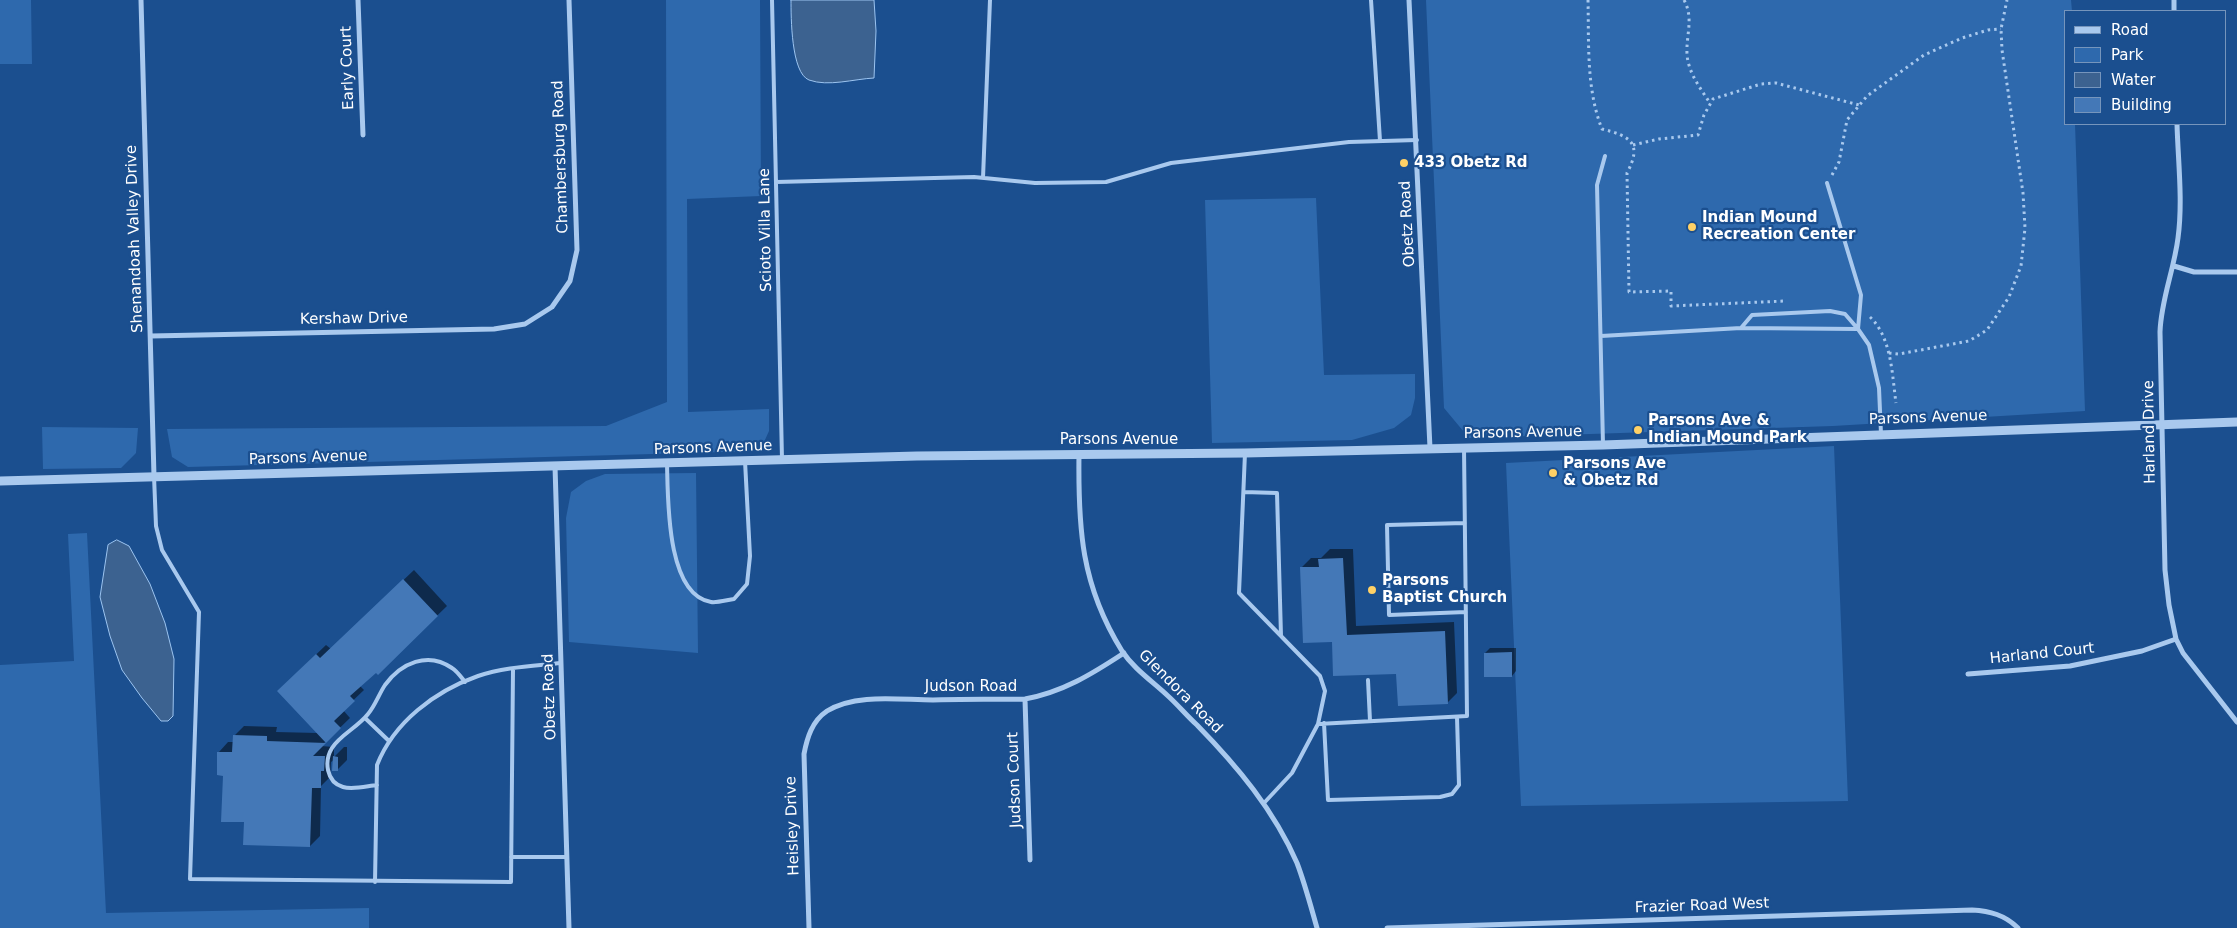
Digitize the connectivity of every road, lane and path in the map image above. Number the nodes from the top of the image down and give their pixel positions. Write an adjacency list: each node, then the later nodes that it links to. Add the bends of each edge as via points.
1 (141, 0): 30 (street, Shenandoah Valley Drive)
2 (358, 0): 15 (street, Early Court)
3 (569, 0): 26 (street, Chambersburg Road, via 576,250 570,281)
4 (772, 0): 21 (lane, Scioto Villa Lane)
5 (990, 0): 20 (lane)
6 (1371, 0): 17 (lane)
7 (1409, 0): 16 (street, Obetz Road)
8 (1588, 0): 18 (path, via 1591,87 1597,117 1602,129 1624,135)
9 (1684, 0): 12 (path, via 1690,16 1687,56 1690,69)
10 (2007, 0): 11 (path)
11 (2001, 29): 13 (path, via 1962,38 1924,55); 32 (path, via 2023,193 2025,228 2020,266 2009,297 1987,330 1969,341 1900,354)
12 (1710, 103): 13 (path, via 1713,99 1745,89 1776,83); 18 (path, via 1698,135 1659,139)
13 (1859, 105): 22 (path, via 1846,120 1839,162)
14 (2177, 125): 23 (street, Harland Drive, via 2178,235)
15 (364, 135)
16 (1417, 140): 17 (lane); 38 (street, Obetz Road)
17 (1380, 141): 20 (lane, via 1171,163 1106,182 1035,183)
18 (1633, 146): 25 (path, via 1634,160 1627,173 1629,292 1671,291 1671,306)
19 (1605, 156): 31 (lane, via 1597,185)
20 (983, 178): 21 (lane)
21 (776, 182): 42 (lane, Scioto Villa Lane)
22 (1827, 183): 27 (lane, via 1862,295)
23 (2174, 266): 24 (street, via 2194,272); 35 (street, Harland Drive, via 2160,316)
24 (2237, 272)
25 (1758, 302)
26 (552, 307): 30 (street, Kershaw Drive, via 525,324 494,328)
27 (1861, 310): 29 (lane); 32 (path, via 1882,334)
28 (1741, 328): 29 (lane); 29 (lane, via 1752,315 1830,311 1846,314); 31 (lane)
29 (1858, 329): 36 (lane, via 1869,345 1879,388)
30 (151, 336): 46 (street, Shenandoah Valley Drive)
31 (1601, 336): 37 (lane)
32 (1889, 353): 33 (path)
33 (1896, 403)
34 (2237, 422): 35 (street, Parsons Avenue)
35 (2162, 423): 36 (street, Parsons Avenue); 52 (street, Harland Drive, via 2165,570)
36 (1881, 434): 37 (street, Parsons Avenue)
37 (1603, 445): 39 (street, Parsons Avenue)
38 (1430, 448): 39 (street, Parsons Avenue); 40 (street, Parsons Avenue)
39 (1464, 448): 49 (lane)
40 (1245, 453): 41 (street, Parsons Avenue); 48 (lane)
41 (1079, 454): 42 (street, Parsons Avenue); 53 (street, Glendora Road, via 1078,510 1083,553 1096,599)
42 (782, 459): 43 (street, Parsons Avenue)
43 (745, 461): 44 (street, Parsons Avenue); 44 (lane, via 750,556 747,584 734,599 711,602 691,593 678,567 670,522)
44 (667, 463): 45 (street, Parsons Avenue)
45 (556, 466): 46 (street, Parsons Avenue); 54 (street, Obetz Road)
46 (154, 476): 47 (street, Parsons Avenue); 73 (lane, via 156,526 162,550 199,612 190,879)
47 (0, 481)
48 (1244, 492): 51 (lane, via 1240,592); 51 (lane, via 1277,493)
49 (1465, 523): 50 (lane); 50 (lane, via 1387,525 1389,615)
50 (1466, 612): 60 (lane, via 1467,716)
51 (1281, 636): 64 (lane, via 1320,676 1325,691)
52 (2176, 639): 56 (street, Harland Court, via 2142,651 2070,666); 63 (street, Harland Drive, via 2192,665)
53 (1124, 653): 59 (street, Judson Road, via 1074,684); 69 (street, Glendora Road, via 1137,670 1169,696 1229,758)
54 (561, 663): 55 (lane); 71 (street, Obetz Road)
55 (513, 669): 58 (lane); 70 (lane)
56 (1968, 674)
57 (1368, 680): 62 (lane)
58 (465, 682): 61 (lane, via 452,668 436,661 421,660 405,665 386,684); 67 (lane, via 422,706)
59 (1025, 699): 66 (street, Judson Road, via 862,701 843,704 826,712); 72 (street, Judson Court)
60 (1457, 716): 62 (lane); 65 (lane, via 1459,785 1452,794 1440,797 1328,800)
61 (365, 718): 67 (lane); 68 (lane, via 332,747 328,771 331,779 342,787)
62 (1370, 721): 65 (lane)
63 (2237, 722)
64 (1318, 724): 65 (lane); 69 (lane, via 1292,773)
65 (1324, 724)
66 (814, 725): 76 (street, Heisley Drive, via 804,754)
67 (389, 741): 68 (lane, via 378,765)
68 (377, 785): 73 (lane)
69 (1264, 803): 77 (street, Glendora Road, via 1296,863)
70 (511, 857): 71 (lane); 73 (lane, via 511,882)
71 (567, 857): 75 (street, Obetz Road)
72 (1030, 860)
73 (375, 882)
74 (2016, 926): 78 (street, Frazier Road West, via 1995,913 1972,910)
75 (569, 928)
76 (809, 928)
77 (1317, 928)
78 (1387, 928)

